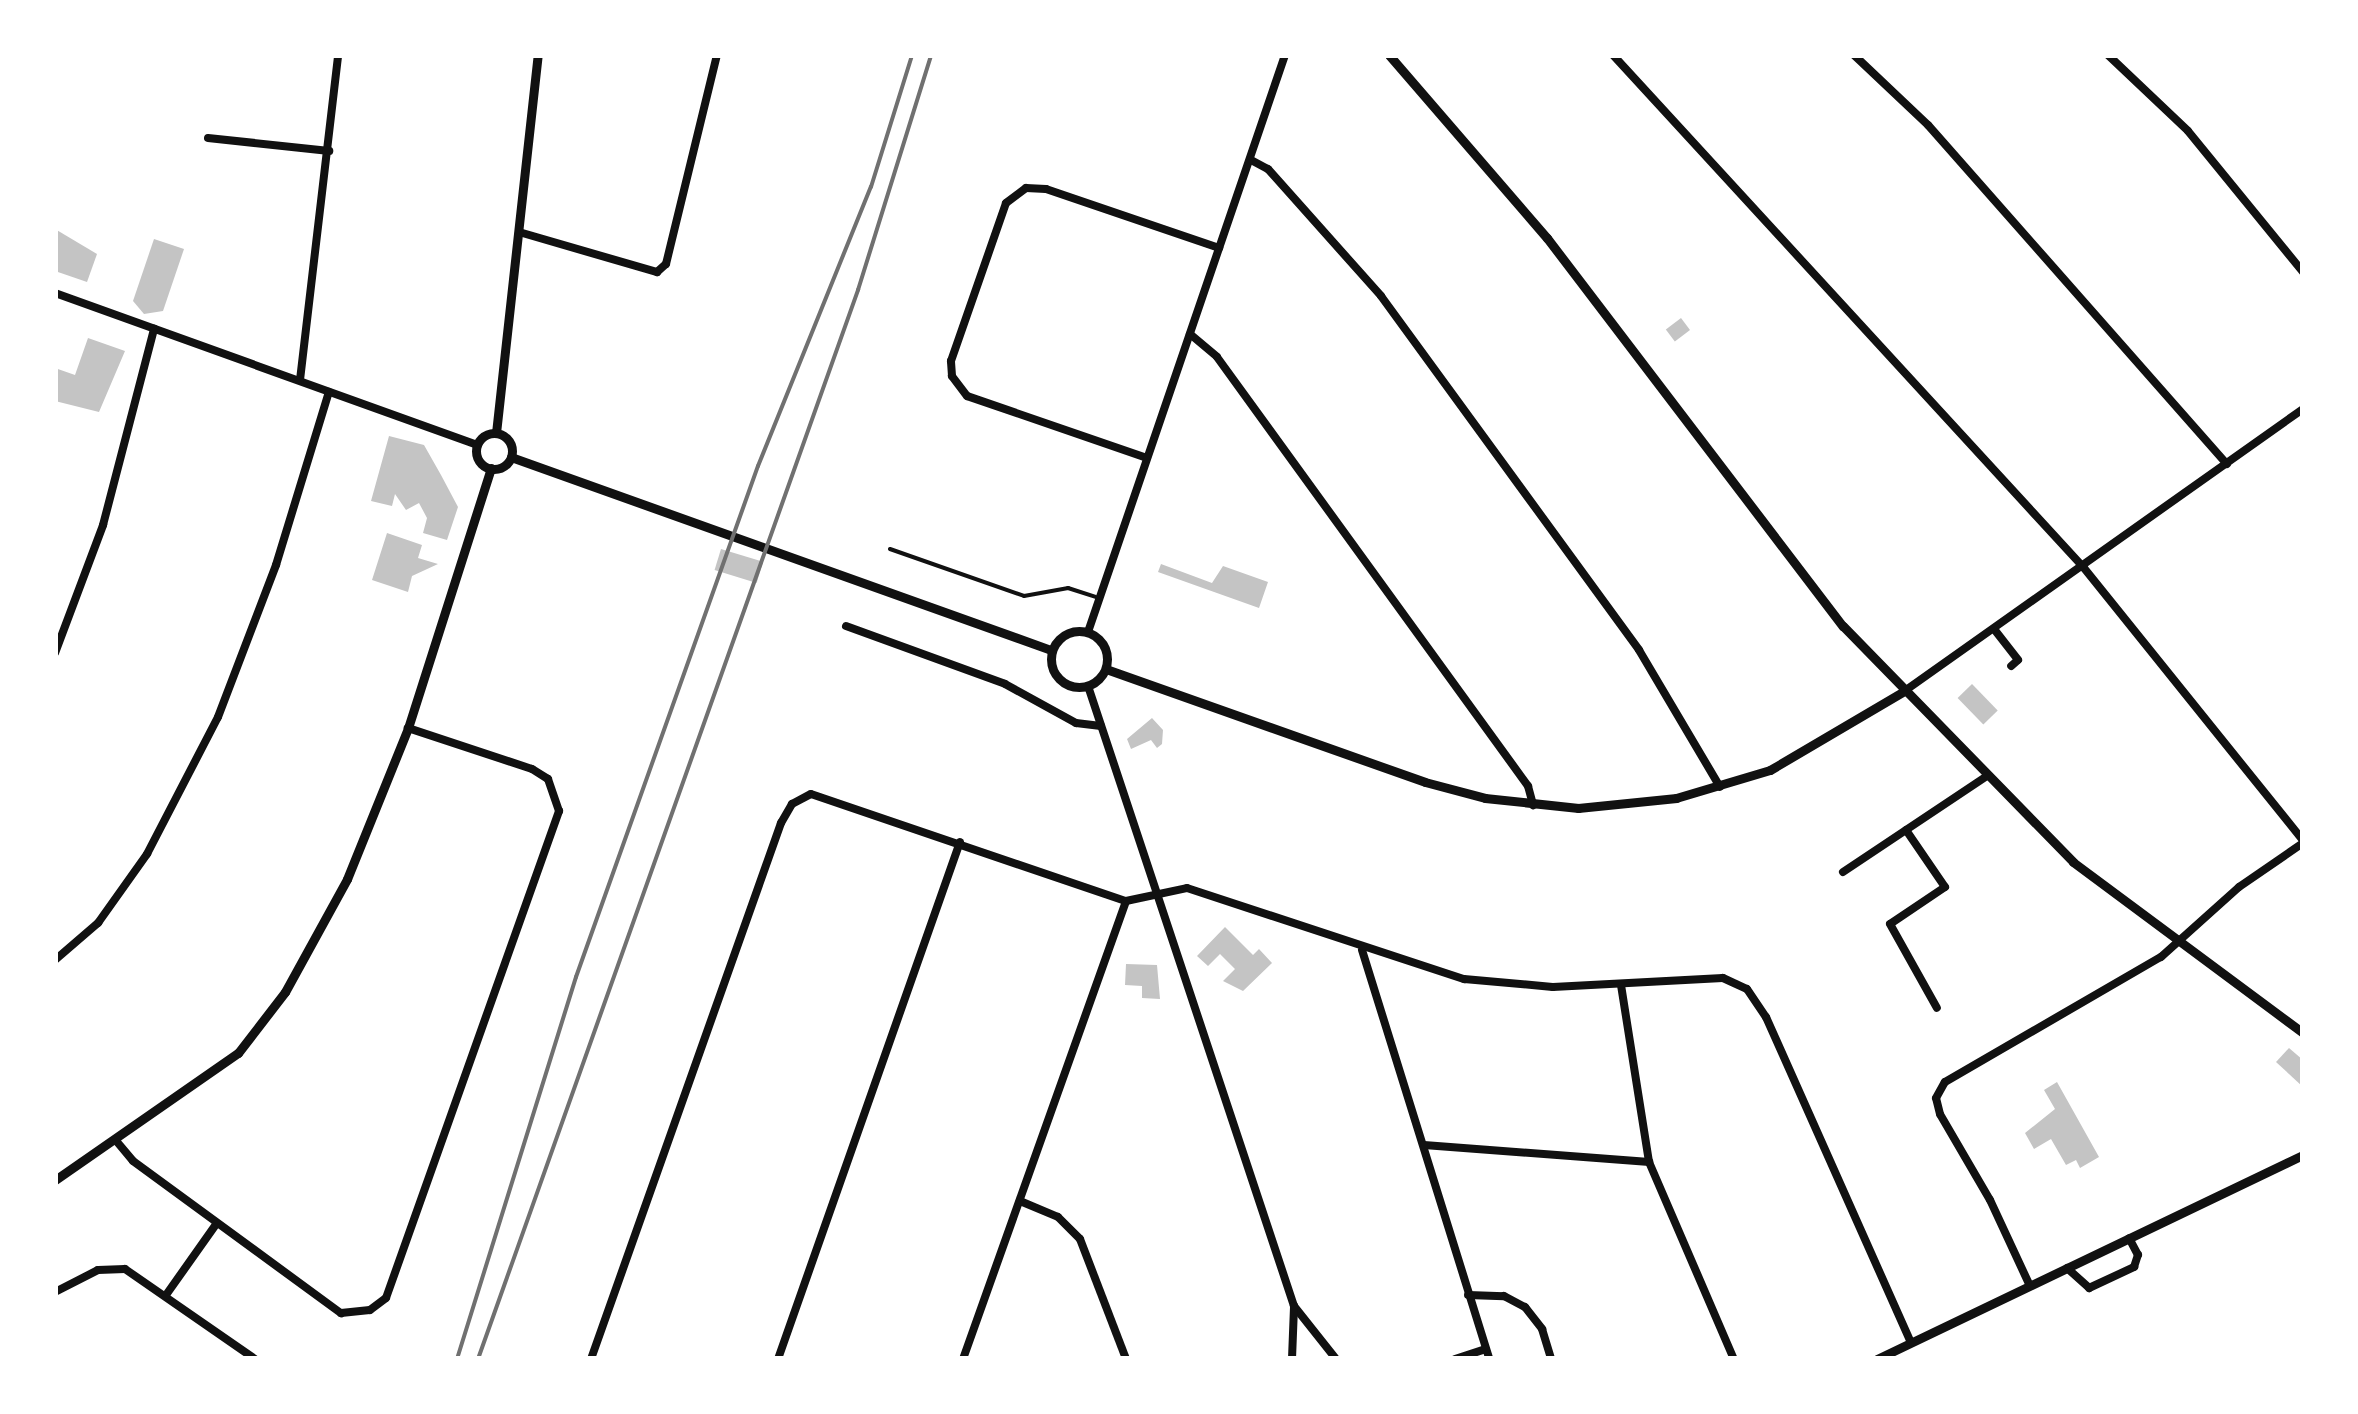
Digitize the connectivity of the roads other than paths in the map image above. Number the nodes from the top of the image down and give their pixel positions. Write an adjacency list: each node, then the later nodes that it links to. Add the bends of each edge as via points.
1 (338, 55): 10 (street)
2 (538, 55): 12 (street)
3 (718, 55): 12 (street, via 666,264 657,272)
4 (1285, 55): 11 (street)
5 (1389, 55): 38 (street, via 1559,254 1813,591)
6 (1613, 55): 28 (street)
7 (1854, 55): 25 (street, via 1928,125)
8 (2108, 55): 14 (street, via 2188,131)
9 (208, 138): 10 (street)
10 (329, 150): 18 (street)
11 (1250, 160): 13 (street); 42 (street, via 1268,169 1381,296 1639,650)
12 (519, 232): 21 (street)
13 (1219, 248): 17 (street); 24 (street, via 1036,186 1016,192 951,361 952,376 967,396)
14 (2303, 272)
15 (55, 293): 16 (street)
16 (154, 328): 18 (street); 34 (street, via 102,525)
17 (1190, 334): 24 (street); 43 (street, via 1216,357 1528,786)
18 (300, 380): 19 (street)
19 (330, 392): 22 (street); 52 (street, via 276,565 218,716 148,854 98,923)
20 (2303, 409): 25 (street)
21 (496, 433): 22 (street); 23 (street, via 510,441)
22 (477, 445): 26 (street, via 478,460)
23 (512, 456): 26 (street); 33 (street)
24 (1147, 458): 29 (street)
25 (2227, 464): 28 (street)
26 (490, 468): 40 (street)
27 (890, 549): 29 (lane, via 1024,596 1068,588)
28 (2084, 568): 31 (street); 45 (street)
29 (1101, 598): 32 (street)
30 (846, 626): 39 (street, via 1005,684 1076,724)
31 (1994, 629): 35 (street, via 2018,660); 38 (street)
32 (1088, 632): 33 (street, via 1070,632); 36 (street, via 1104,646)
33 (1052, 650): 37 (street, via 1055,674 1064,683)
34 (55, 653)
35 (2011, 666)
36 (1106, 669): 37 (street); 43 (street, via 1424,782)
37 (1088, 686): 39 (street)
38 (1906, 690): 41 (street); 42 (street, via 1770,770)
39 (1101, 726): 48 (street)
40 (408, 728): 56 (street, via 347,879 284,992 238,1054); 62 (street, via 532,769 548,779 559,811 386,1298 370,1310 341,1313)
41 (1988, 776): 44 (street); 50 (street, via 2073,862)
42 (1720, 787): 43 (street, via 1618,807)
43 (1533, 805)
44 (1906, 830): 47 (street); 54 (street, via 1945,887 1890,924)
45 (2303, 841): 50 (street, via 2239,887)
46 (960, 842): 49 (street); 75 (street, via 832,796 811,794 792,804); 76 (street)
47 (1843, 872)
48 (1158, 891): 49 (street); 51 (street, via 1187,888); 69 (street)
49 (1126, 901): 61 (street)
50 (2180, 942): 55 (street); 65 (street, via 1945,1082 1936,1098)
51 (1362, 950): 53 (street, via 1464,979); 57 (street)
52 (55, 960)
53 (1620, 985): 59 (street); 70 (street, via 1723,978 1747,989 1766,1017)
54 (1937, 1008)
55 (2303, 1033)
56 (118, 1142): 60 (street); 62 (street)
57 (1424, 1145): 59 (street); 68 (street)
58 (2303, 1154): 63 (street)
59 (1649, 1162): 84 (street)
60 (55, 1180)
61 (1020, 1200): 77 (street); 78 (street, via 1058,1217 1080,1239)
62 (217, 1223): 67 (street)
63 (2129, 1238): 64 (street); 64 (street, via 2138,1255 2134,1267 2088,1288)
64 (2067, 1268): 65 (street)
65 (2030, 1286): 70 (street)
66 (55, 1292): 67 (street, via 90,1272 116,1268)
67 (166, 1295): 71 (street)
68 (1468, 1295): 72 (street); 83 (street, via 1504,1296 1524,1307 1542,1329)
69 (1294, 1306): 79 (street); 80 (street)
70 (1911, 1343): 85 (street)
71 (240, 1348): 73 (street); 74 (street)
72 (1485, 1348): 81 (street); 82 (street)
73 (232, 1359)
74 (254, 1359)
75 (591, 1359)
76 (778, 1359)
77 (964, 1359)
78 (1126, 1359)
79 (1292, 1359)
80 (1336, 1359)
81 (1454, 1359)
82 (1488, 1359)
83 (1551, 1359)
84 (1734, 1359)
85 (1877, 1359)

